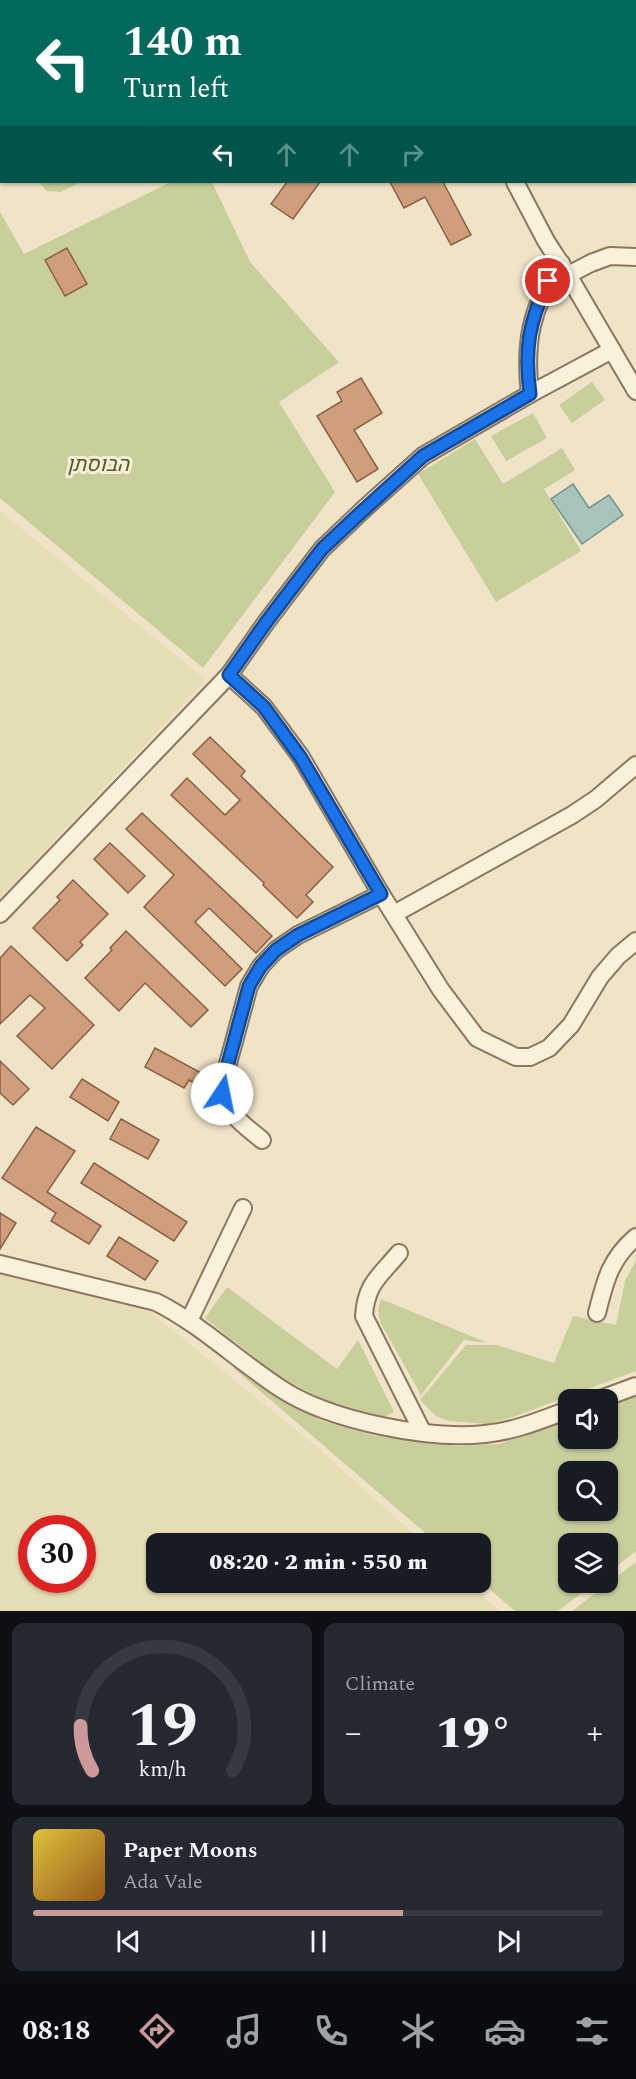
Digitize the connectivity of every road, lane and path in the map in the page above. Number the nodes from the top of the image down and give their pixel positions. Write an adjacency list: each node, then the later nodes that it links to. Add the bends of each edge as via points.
1 (516, 183): 3 (street)
2 (636, 256): 3 (street, via 610,256)
3 (565, 269): 4 (street); 6 (street, via 548,281 529,331)
4 (612, 350): 5 (street); 6 (street)
5 (636, 391)
6 (530, 394): 7 (street, via 423,456 357,516 322,549)
7 (229, 675): 9 (street, via 264,707 301,758); 10 (street)
8 (636, 765): 11 (street, via 572,815)
9 (381, 894): 11 (street); 13 (street, via 276,950 249,986 222,1094 237,1120)
10 (0, 914)
11 (394, 915): 12 (street, via 477,1038 516,1057 530,1057 549,1048 571,1025 600,977)
12 (636, 941)
13 (262, 1140)
14 (243, 1208): 19 (street)
15 (636, 1237): 18 (street, via 623,1249 607,1275)
16 (399, 1253): 23 (street, via 368,1289 364,1316)
17 (0, 1264): 19 (street, via 156,1302)
18 (597, 1313)
19 (189, 1321): 23 (street, via 284,1390 315,1406 350,1419)
20 (636, 1386): 21 (street)
21 (618, 1393)
22 (558, 1414): 23 (street, via 519,1428 484,1434)
23 (422, 1431)

